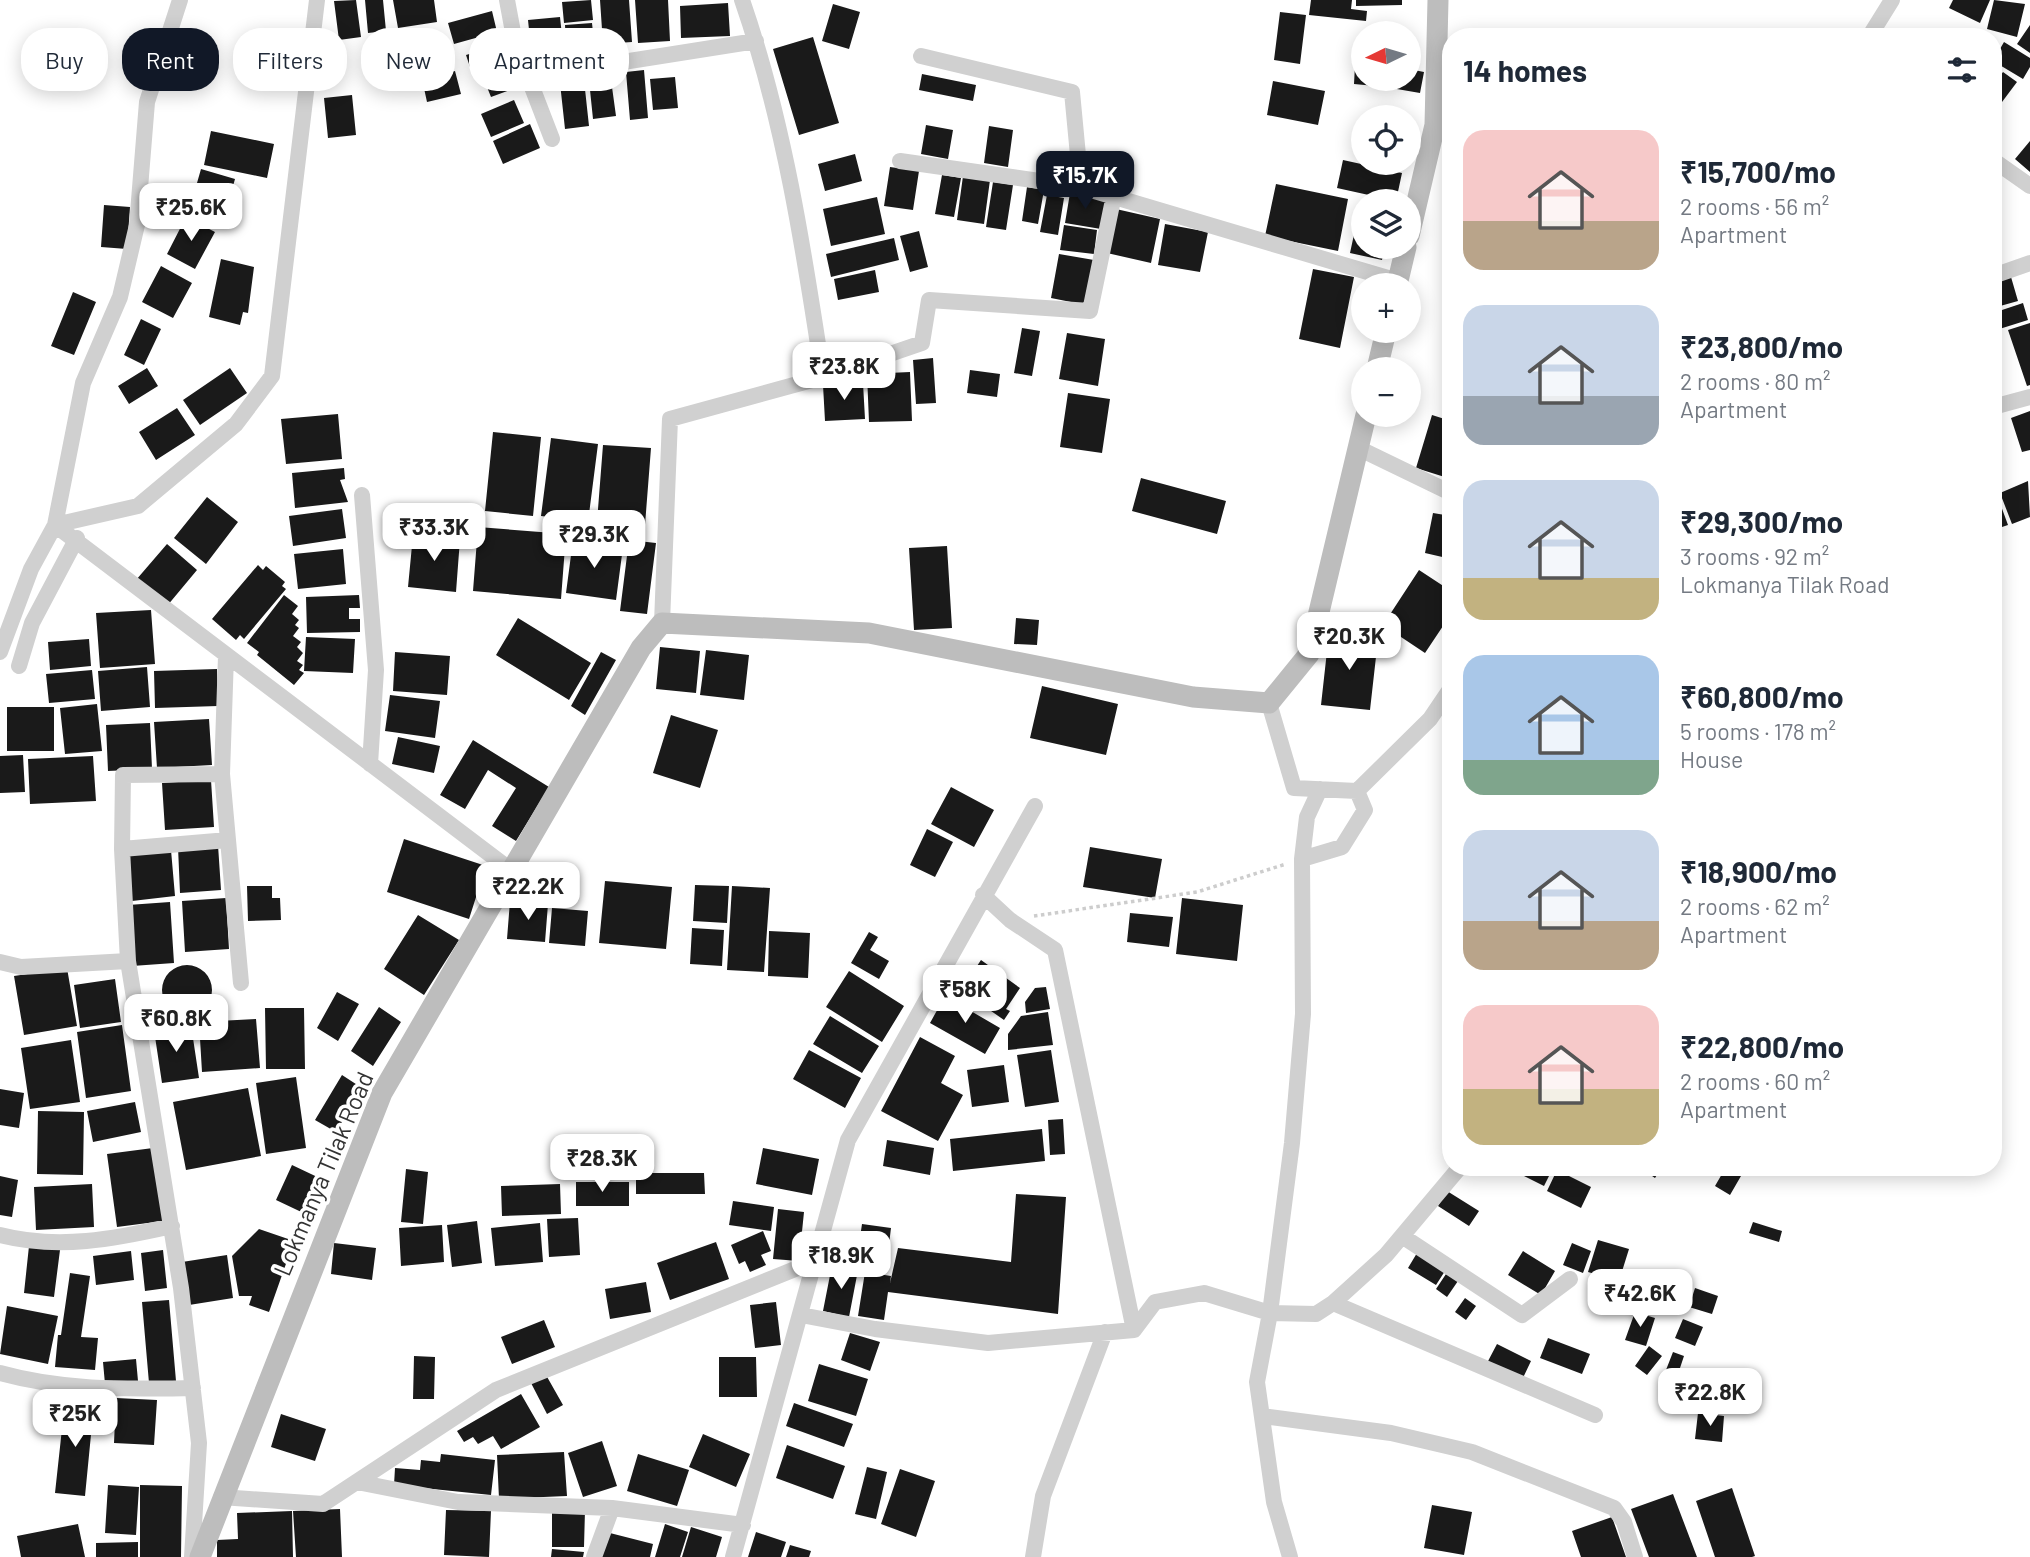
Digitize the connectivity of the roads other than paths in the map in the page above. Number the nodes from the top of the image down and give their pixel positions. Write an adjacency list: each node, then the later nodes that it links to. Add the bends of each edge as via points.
1 (180, 0): 30 (street, via 147,102 137,225 126,273 83,383)
2 (317, 0): 30 (street, via 272,376 236,424 138,506)
3 (506, 0): 7 (street)
4 (742, 0): 9 (street)
5 (1438, 0): 18 (main road, via 1435,125)
6 (1892, 0): 8 (street)
7 (512, 28)
8 (1875, 28)
9 (756, 41): 11 (street); 23 (street, via 802,235)
10 (921, 56): 17 (street, via 1072,93)
11 (629, 62)
12 (533, 91): 13 (street)
13 (552, 139)
14 (900, 161): 17 (street)
15 (2002, 166): 16 (street)
16 (2030, 186)
17 (1081, 187): 19 (street)
18 (1420, 189)
19 (1114, 195): 21 (street); 23 (street, via 1090,312 929,299 922,343)
20 (2030, 263): 22 (street)
21 (1366, 273)
22 (2002, 273)
23 (823, 377): 32 (street, via 670,419)
24 (2030, 397): 25 (street)
25 (2002, 405)
26 (1363, 427): 27 (main road)
27 (1358, 448): 28 (street); 37 (main road, via 1309,654)
28 (1442, 489)
29 (362, 495): 38 (street, via 376,670)
30 (55, 524): 31 (street); 33 (street, via 31,569)
31 (77, 538): 34 (street); 35 (street, via 32,623)
32 (662, 623): 37 (main road, via 869,633 1193,697); 46 (main road, Lokmanya Tilak Road, via 641,648)
33 (0, 652)
34 (226, 656): 38 (street); 39 (street)
35 (19, 666)
36 (1442, 701): 41 (street)
37 (1269, 703): 40 (street, via 1294,788)
38 (370, 764): 46 (street)
39 (222, 774): 43 (street); 44 (street, via 123,775)
40 (1320, 789): 41 (street); 45 (street, via 1307,817)
41 (1357, 791): 45 (street, via 1365,810 1342,847)
42 (1035, 806): 47 (street)
43 (228, 840): 44 (street); 50 (street)
44 (122, 849): 48 (street)
45 (1302, 859): 58 (street, via 1303,1014)
46 (512, 871): 67 (main road, Lokmanya Tilak Road, via 382,1093)
47 (984, 895): 55 (street, via 848,1140); 60 (street, via 1010,920 1055,950)
48 (128, 961): 49 (street, via 21,967); 52 (street)
49 (0, 962)
50 (241, 983)
51 (1452, 1176): 54 (street)
52 (172, 1226): 53 (street, via 99,1242 20,1240); 63 (street)
53 (0, 1235)
54 (1402, 1236): 56 (street, via 1522,1315); 57 (street)
55 (815, 1261): 59 (street); 66 (street, via 496,1390)
56 (1570, 1279)
57 (1333, 1303): 58 (street, via 1316,1314); 64 (street)
58 (1270, 1313): 60 (street, via 1204,1293 1155,1302); 65 (street, via 1257,1382)
59 (801, 1315): 61 (street, via 988,1343); 69 (street)
60 (1134, 1330): 61 (street)
61 (1105, 1332): 74 (street, via 1043,1496)
62 (0, 1373): 63 (street, via 88,1389)
63 (193, 1388): 70 (street, via 199,1443)
64 (1595, 1415)
65 (1262, 1416): 75 (street, via 1274,1502); 76 (street, via 1391,1433 1472,1452 1614,1508 1624,1522)
66 (357, 1482): 67 (street, via 323,1504); 68 (street, via 458,1502)
67 (221, 1497): 71 (main road, Lokmanya Tilak Road)
68 (612, 1508): 69 (street); 72 (street)
69 (743, 1525): 73 (street)
70 (192, 1557)
71 (200, 1557)
72 (594, 1557)
73 (733, 1557)
74 (1032, 1557)
75 (1290, 1557)
76 (1635, 1557)

